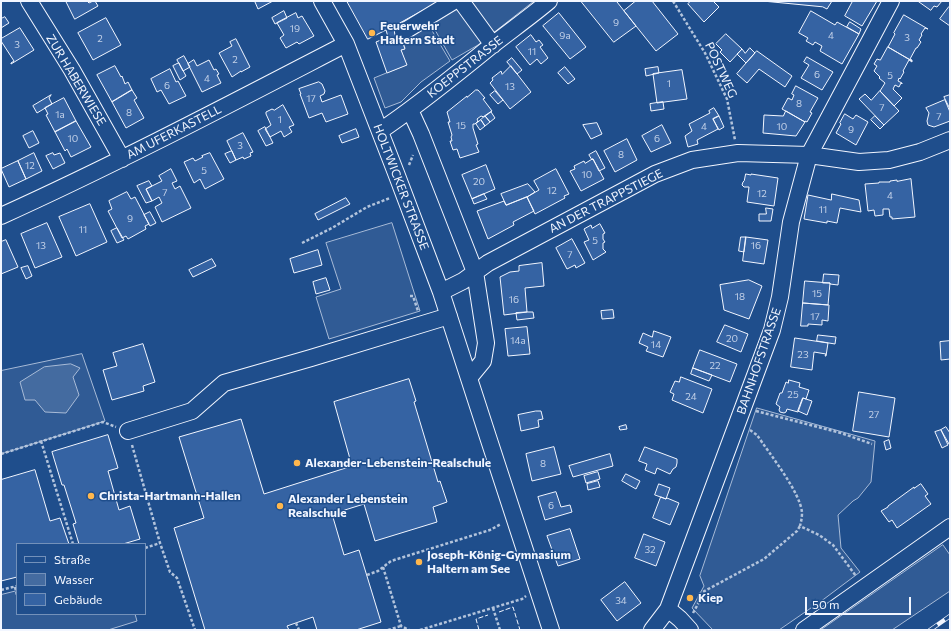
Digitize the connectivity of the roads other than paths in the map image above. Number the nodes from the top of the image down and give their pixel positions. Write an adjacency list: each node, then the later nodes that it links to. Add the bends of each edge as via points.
1 (29, 1): 14 (street, ZUR HABERWIESE, via 72,70)
2 (322, 1): 8 (street, HOLTWICKER STRASSE)
3 (454, 1): 7 (street)
4 (461, 1): 9 (street)
5 (549, 1): 9 (street, KOEPPSTRASSE)
6 (891, 1): 13 (street, BAHNHOFSTRASSE)
7 (403, 32)
8 (346, 44): 11 (street, HOLTWICKER STRASSE); 14 (street, AM UFERKASTELL)
9 (493, 45): 10 (street, KOEPPSTRASSE)
10 (410, 110): 11 (street, KOEPPSTRASSE); 16 (street)
11 (380, 131): 17 (street, HOLTWICKER STRASSE)
12 (950, 140): 13 (street, AN DER TRAPPSTIEGE, via 920,152 889,160 859,162)
13 (809, 155): 16 (street, AN DER TRAPPSTIEGE, via 738,152 692,160 655,174); 22 (street, BAHNHOFSTRASSE, via 791,222 780,297 772,330)
14 (122, 159): 15 (street, AM UFERKASTELL)
15 (1, 216)
16 (475, 272): 17 (street, AN DER TRAPPSTIEGE); 19 (street, via 486,343 483,361)
17 (441, 292): 18 (street, HOLTWICKER STRASSE)
18 (449, 316): 19 (street, HOLTWICKER STRASSE); 20 (street, via 224,383 192,411)
19 (469, 378): 23 (street, HOLTWICKER STRASSE)
20 (128, 431)
21 (950, 527): 26 (street)
22 (668, 609): 24 (street, BAHNHOFSTRASSE); 25 (street)
23 (551, 630)
24 (652, 630)
25 (690, 630)
26 (804, 630)

